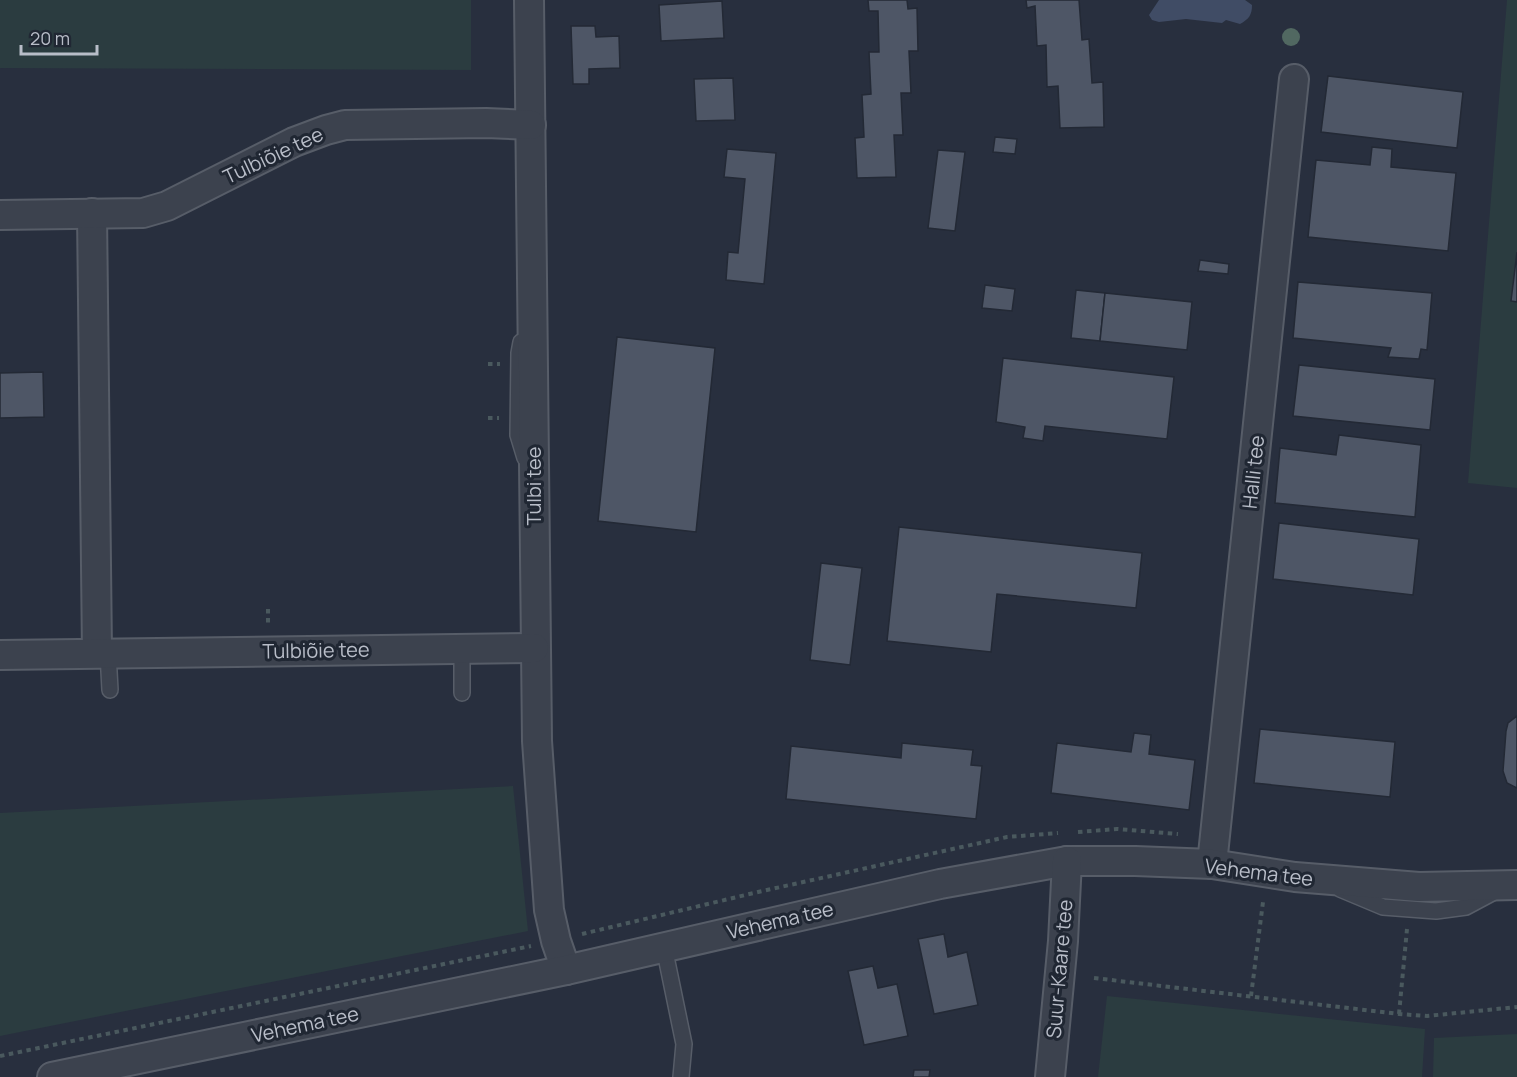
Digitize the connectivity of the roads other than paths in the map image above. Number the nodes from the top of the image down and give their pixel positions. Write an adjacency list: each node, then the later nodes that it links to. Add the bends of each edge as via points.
1 (529, 0): 3 (street, Tulbi tee)
2 (1294, 79): 13 (street, Halli tee)
3 (531, 125): 4 (street, Tulbiõie tee, via 345,125 294,142 167,206 143,213); 7 (street, Tulbi tee)
4 (92, 213): 5 (street, Tulbiõie tee); 8 (street)
5 (0, 215)
6 (462, 648): 7 (street, Tulbiõie tee); 8 (street, Tulbiõie tee); 11 (lane)
7 (534, 648): 16 (street, Tulbi tee, via 549,910)
8 (103, 653): 9 (street, Tulbiõie tee); 10 (lane)
9 (0, 655)
10 (110, 690)
11 (462, 693)
12 (1067, 861): 13 (street, Vehema tee); 15 (street, Vehema tee, via 940,884); 19 (street, Suur-Kaare tee, via 1064,941)
13 (1212, 864): 14 (street, Vehema tee, via 1318,879 1419,887)
14 (1511, 886)
15 (664, 947): 16 (street, Vehema tee); 18 (lane, via 684,1044)
16 (566, 970): 17 (street, Vehema tee)
17 (52, 1077)
18 (681, 1077)
19 (1050, 1077)

